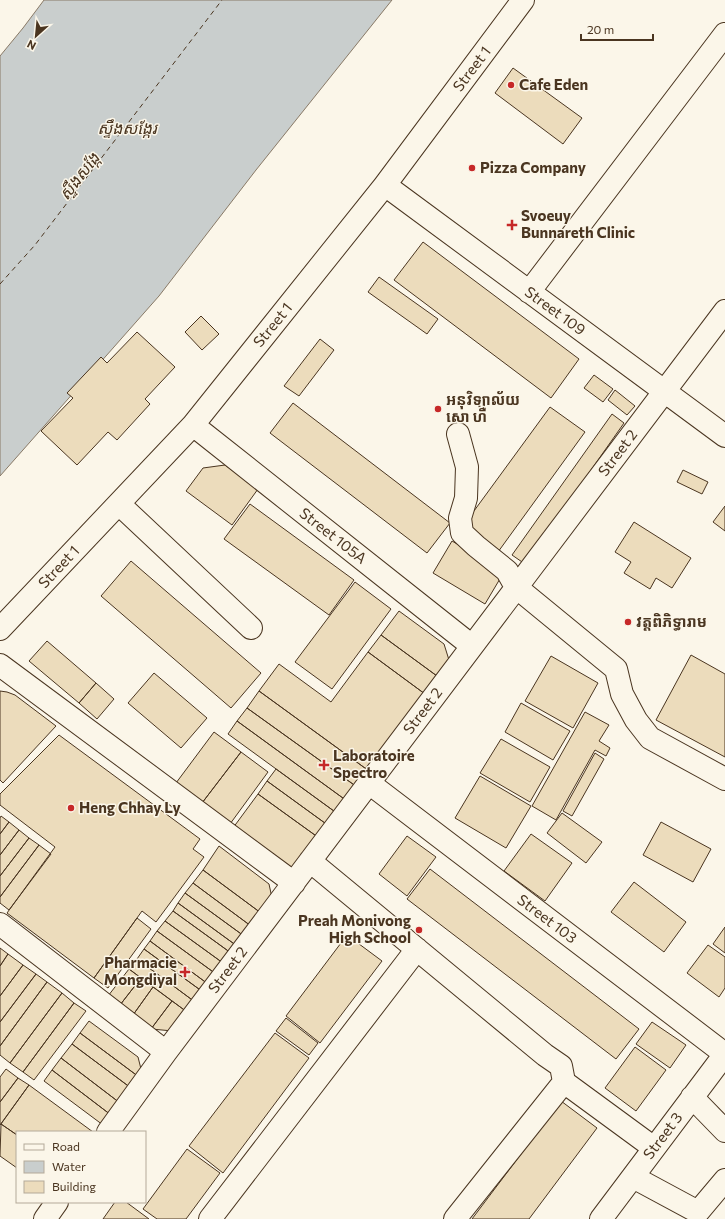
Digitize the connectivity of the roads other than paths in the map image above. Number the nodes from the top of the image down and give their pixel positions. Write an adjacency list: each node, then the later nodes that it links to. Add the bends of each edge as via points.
1 (523, 0): 3 (street, Street 1)
2 (725, 34): 4 (street)
3 (385, 185): 4 (street, Street 109); 7 (street, Street 1)
4 (529, 292): 6 (street, Street 109)
5 (725, 311): 6 (street, Street 2)
6 (664, 391): 9 (street, Street 109); 11 (street, Street 2)
7 (193, 425): 10 (street, Street 1); 14 (street, Street 105A)
8 (458, 434): 11 (street, via 467,467 466,498 460,518 462,533 507,572)
9 (725, 436)
10 (119, 504): 12 (street); 13 (street, Street 1)
11 (516, 587): 14 (street, Street 2); 16 (street, via 616,669 622,694 636,720 650,738)
12 (251, 628)
13 (0, 629)
14 (472, 646): 17 (street, Street 2)
15 (0, 665): 19 (street)
16 (725, 779)
17 (369, 783): 18 (street, Street 2); 23 (street, Street 103)
18 (310, 861): 19 (street, Street 2); 21 (street)
19 (294, 883): 22 (street, Street 2)
20 (0, 924): 22 (street)
21 (417, 950): 24 (street, via 561,1066); 33 (street)
22 (166, 1052): 26 (street, Street 2)
23 (725, 1054): 25 (street, Street 3)
24 (564, 1082): 28 (street); 34 (street)
25 (692, 1097): 27 (street); 28 (street, Street 3)
26 (109, 1131)
27 (725, 1131)
28 (654, 1148): 29 (street, Street 3)
29 (633, 1177): 30 (street, via 698,1212); 35 (street, Street 3)
30 (725, 1180)
31 (56, 1203): 32 (street)
32 (45, 1219)
33 (210, 1219)
34 (455, 1219)
35 (601, 1219)

